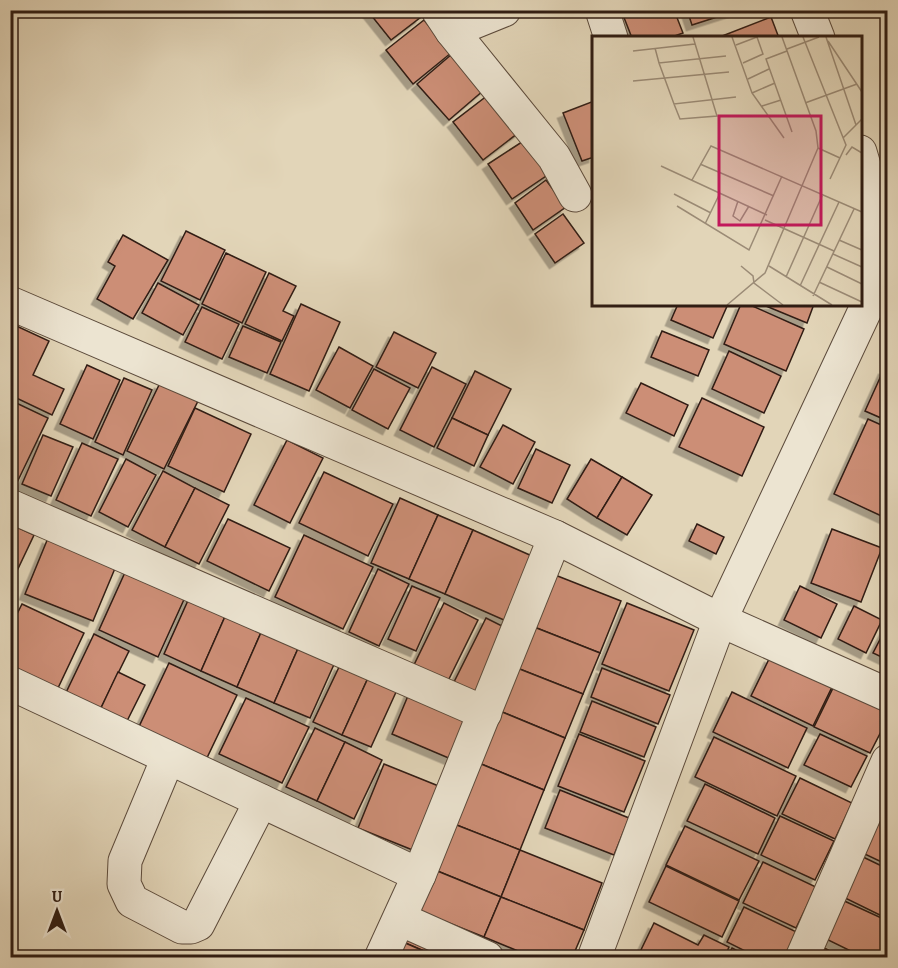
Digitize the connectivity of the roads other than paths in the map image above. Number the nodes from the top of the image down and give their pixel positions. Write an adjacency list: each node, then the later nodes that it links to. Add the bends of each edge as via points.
1 (504, 10): 4 (street)
2 (602, 10): 5 (street)
3 (807, 10): 6 (street)
4 (445, 21): 8 (street, via 554,157)
5 (610, 36)
6 (817, 36)
7 (862, 156): 9 (street)
8 (575, 195)
9 (882, 289): 13 (street)
10 (10, 303): 12 (street)
11 (10, 506): 16 (street)
12 (555, 537): 13 (street); 16 (street)
13 (720, 620): 15 (street); 24 (street)
14 (10, 683): 17 (street)
15 (888, 695)
16 (485, 713): 20 (street)
17 (168, 758): 19 (street); 19 (street, via 125,861 124,884 132,901 182,927 198,924)
18 (888, 761): 25 (street)
19 (261, 801): 20 (street)
20 (419, 875): 21 (street)
21 (400, 919): 22 (street); 23 (street)
22 (381, 957)
23 (488, 957)
24 (594, 957)
25 (802, 957)

